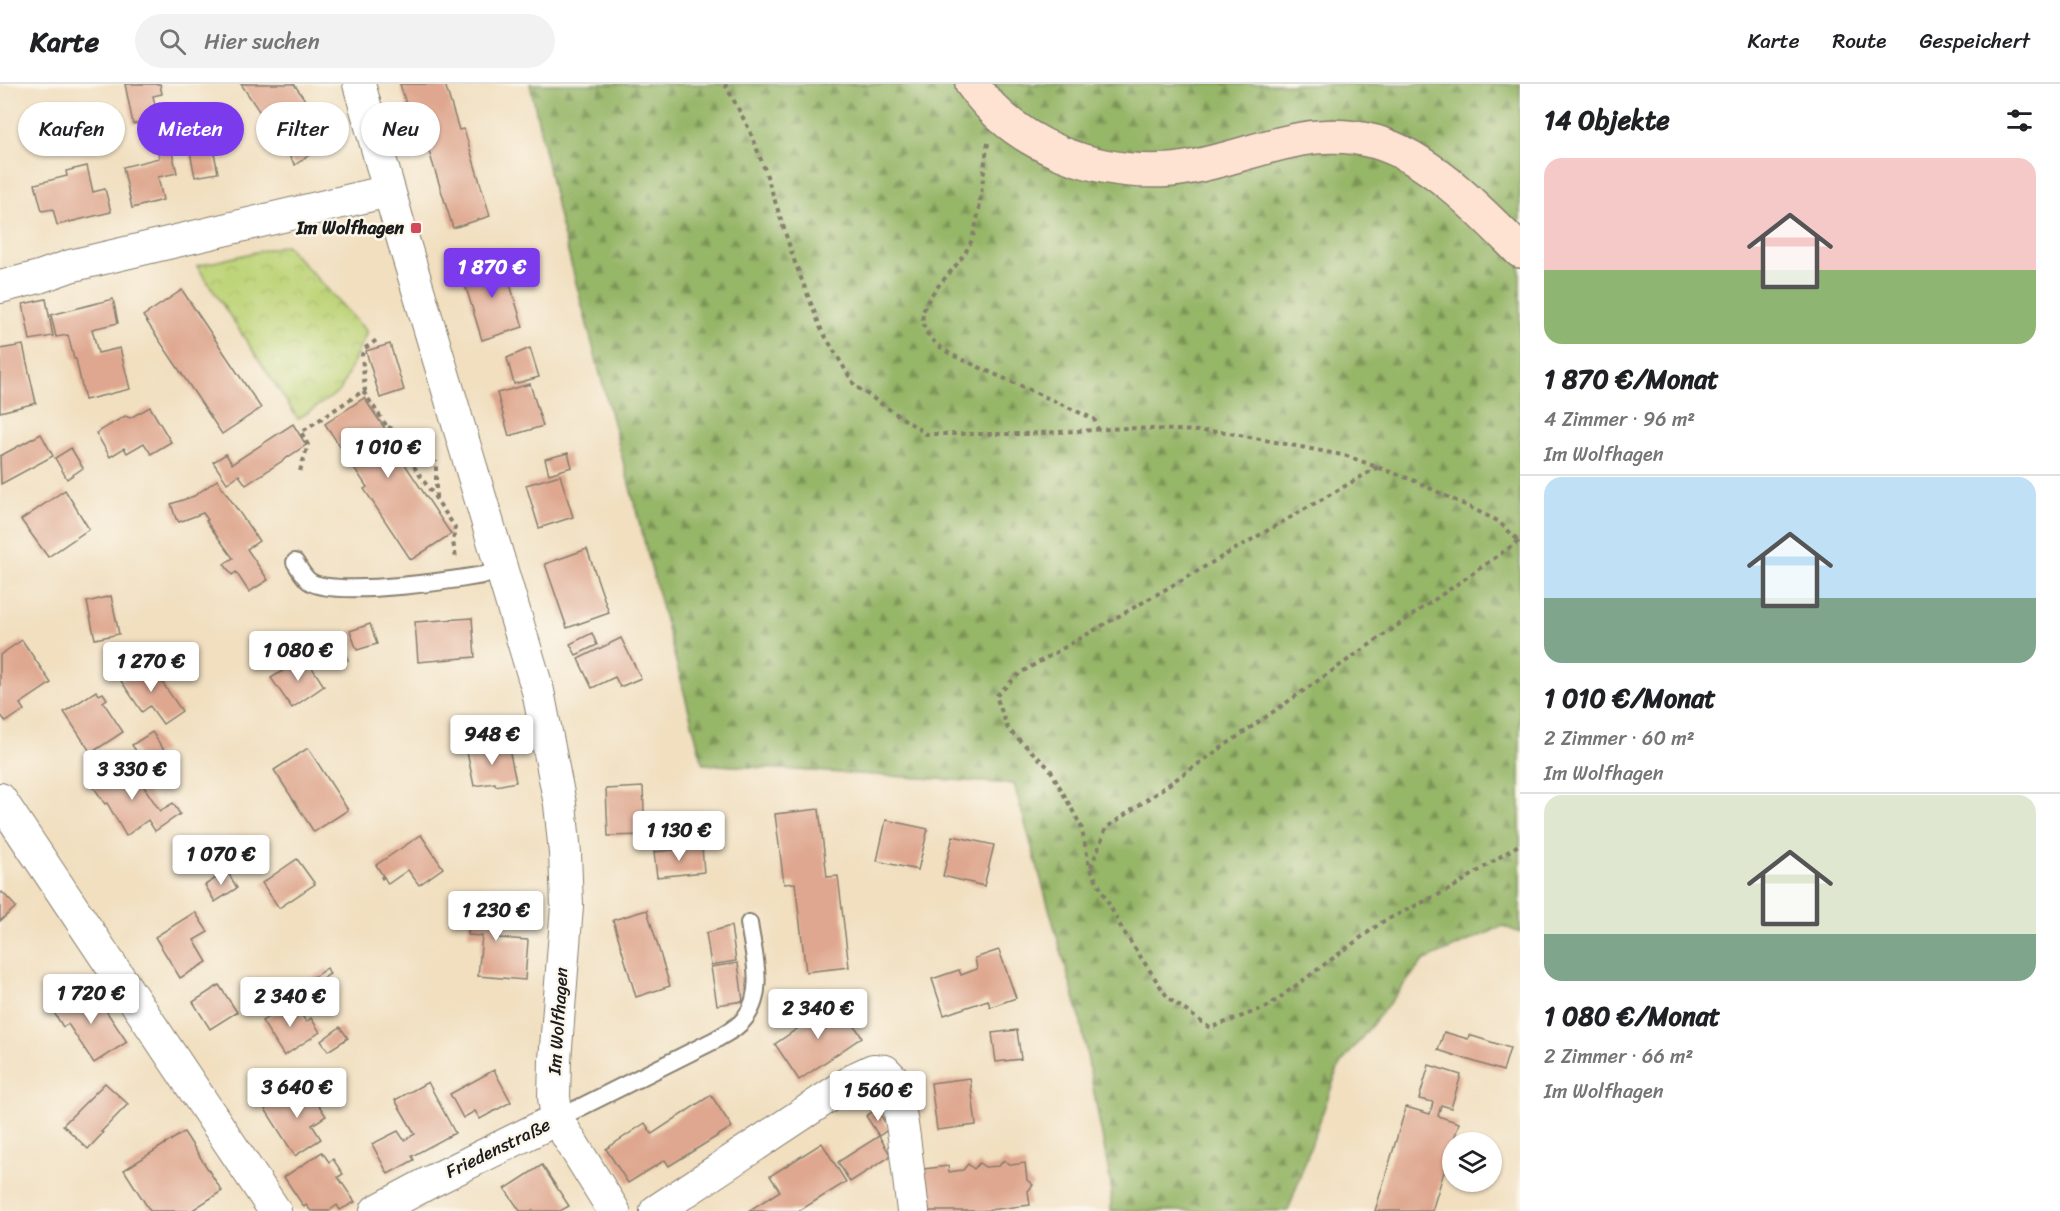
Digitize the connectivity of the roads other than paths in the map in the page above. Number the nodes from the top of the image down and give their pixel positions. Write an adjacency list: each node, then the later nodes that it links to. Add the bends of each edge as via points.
1 (359, 84): 3 (street, Im Wolfhagen)
2 (972, 84): 4 (main road, via 1026,135 1059,152 1129,170 1174,170 1309,137 1377,142 1408,156 1453,188)
3 (388, 191): 5 (street); 7 (street, Im Wolfhagen)
4 (1520, 251)
5 (0, 287)
6 (294, 562): 7 (lane, via 309,581 327,587 460,579)
7 (503, 571): 10 (street, Im Wolfhagen, via 538,691 564,844 567,906 553,1081)
8 (0, 799): 11 (street)
9 (749, 923): 10 (lane, via 758,982 752,1007 741,1023 715,1040)
10 (557, 1119): 12 (street, Friedenstraße); 13 (street, Friedenstraße)
11 (275, 1211)
12 (376, 1211)
13 (614, 1211)
14 (656, 1211): 15 (street, via 873,1070 885,1071 895,1081)
15 (913, 1211)

